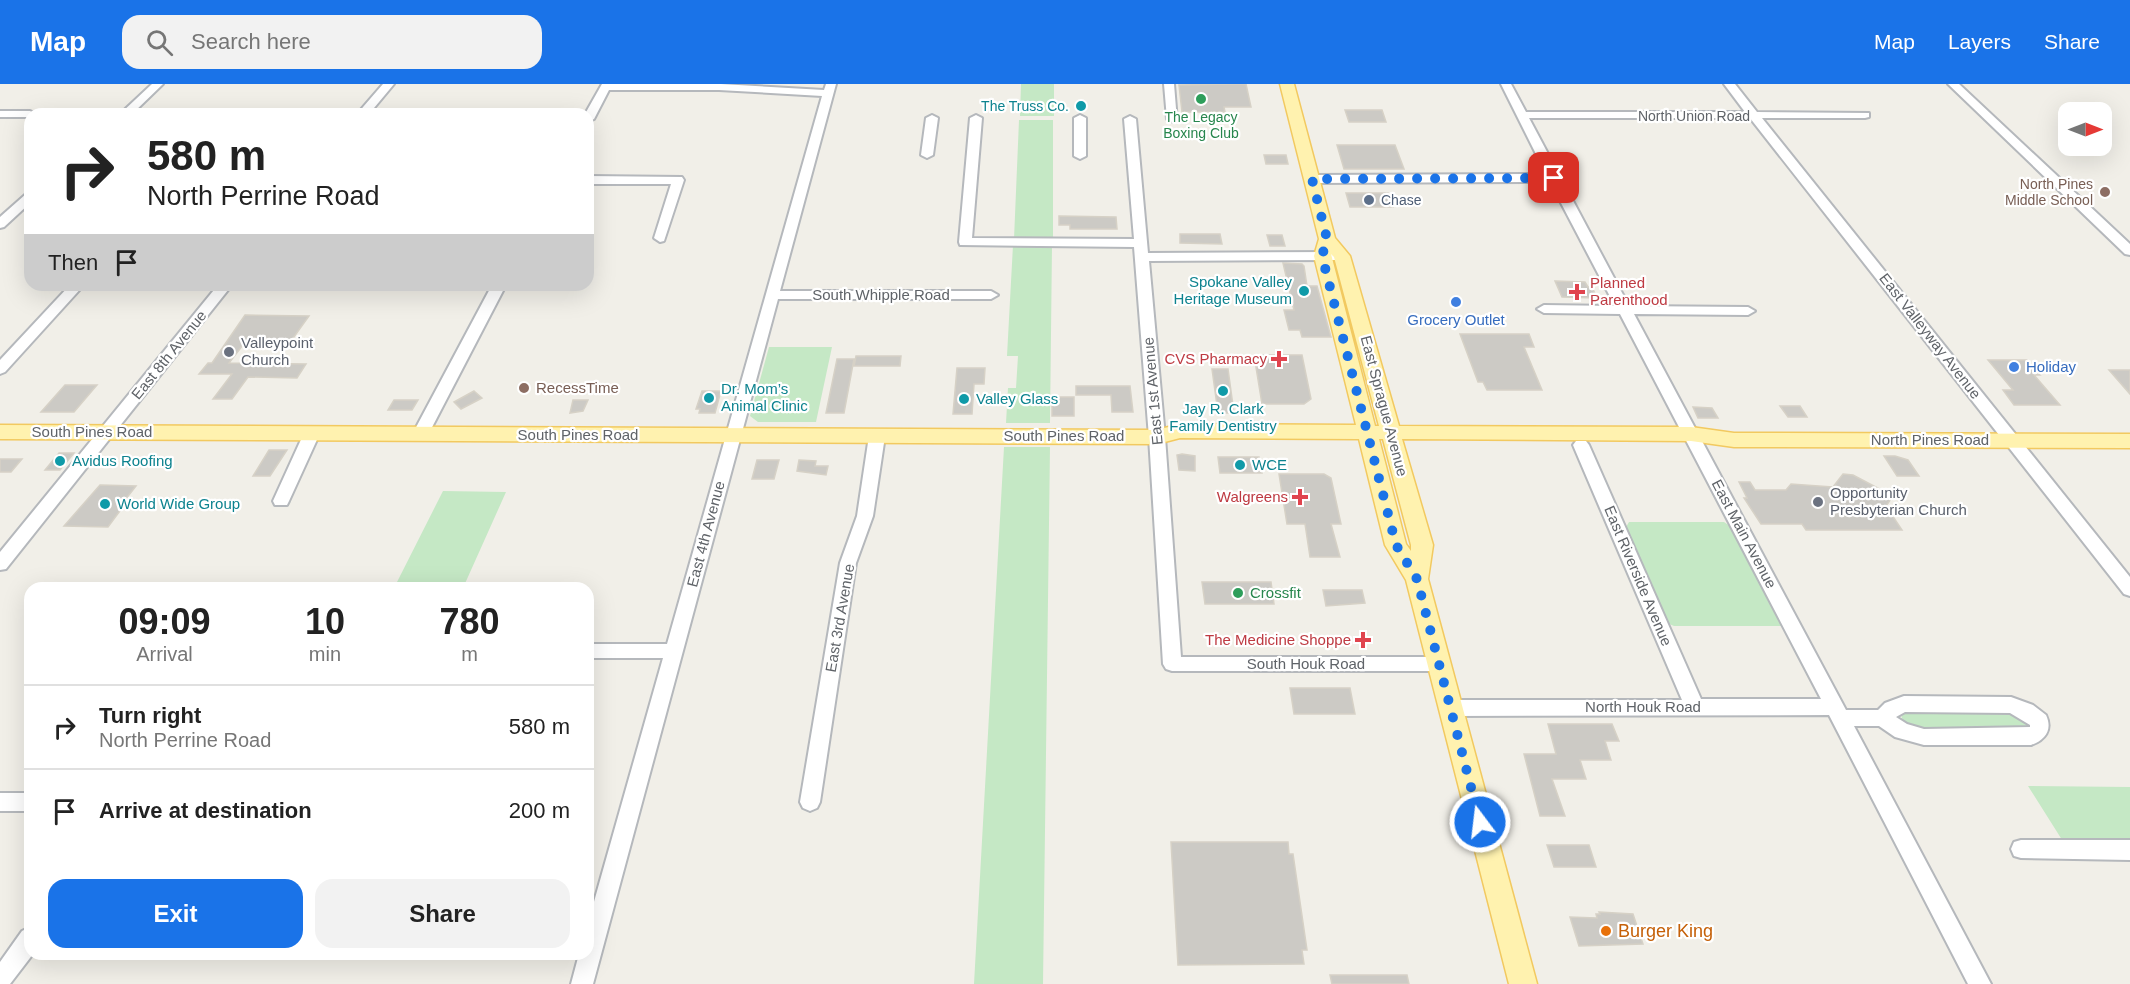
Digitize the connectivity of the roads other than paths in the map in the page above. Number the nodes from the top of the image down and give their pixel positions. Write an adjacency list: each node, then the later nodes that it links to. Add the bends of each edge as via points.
1 (158, 84): 10 (street)
2 (389, 84): 11 (street)
3 (1169, 84): 22 (street)
4 (1287, 84): 26 (main road, East Sprague Avenue)
5 (1506, 84): 15 (street, East Main Avenue)
6 (1729, 84): 17 (street, East Valleyway Avenue)
7 (1953, 84): 35 (street)
8 (606, 86): 9 (street, via 719,87 759,92); 12 (street)
9 (829, 89): 39 (street, East 4th Avenue)
10 (132, 108)
11 (368, 108)
12 (594, 108)
13 (0, 114): 14 (street)
14 (24, 114)
15 (1522, 115): 17 (street, North Union Road); 25 (street, East Main Avenue)
16 (1865, 115): 17 (street, North Union Road)
17 (1755, 116): 55 (street, East Valleyway Avenue)
18 (932, 118): 23 (street)
19 (976, 118): 34 (street, via 965,242)
20 (1080, 118): 24 (street)
21 (1130, 118): 34 (street, East 1st Avenue)
22 (1173, 119)
23 (927, 155)
24 (1080, 156)
25 (1554, 178): 26 (street); 42 (street, East Main Avenue)
26 (1312, 179): 33 (main road, East Sprague Avenue)
27 (594, 180): 32 (street, via 678,180)
28 (24, 202): 30 (street)
29 (0, 211): 30 (street)
30 (14, 211): 31 (street)
31 (0, 224)
32 (660, 238)
33 (1325, 247): 34 (street); 52 (main road, East Sprague Avenue); 53 (main road, East Sprague Avenue, via 1342,256)
34 (1140, 250): 51 (street, East 1st Avenue)
35 (2130, 251)
36 (72, 291): 44 (street)
37 (220, 291): 46 (street, East 8th Avenue)
38 (496, 291): 48 (street)
39 (772, 295): 40 (street, South Whipple Road); 49 (street, East 4th Avenue)
40 (991, 295)
41 (1544, 309): 42 (street)
42 (1623, 310): 43 (street); 54 (street, East Main Avenue)
43 (1748, 311)
44 (0, 369)
45 (0, 432): 46 (main road, South Pines Road)
46 (108, 432): 47 (main road, South Pines Road); 59 (street, East 8th Avenue)
47 (312, 433): 48 (main road, South Pines Road); 58 (street)
48 (421, 434): 49 (main road, South Pines Road)
49 (732, 436): 50 (main road, South Pines Road); 63 (street, East 4th Avenue)
50 (877, 436): 51 (main road, South Pines Road); 72 (street, East 3rd Avenue, via 864,516 848,563)
51 (1157, 437): 52 (main road, South Pines Road, via 1182,443); 64 (street, East 1st Avenue)
52 (1368, 438): 53 (main road, South Pines Road); 60 (main road, East Sprague Avenue, via 1396,545)
53 (1394, 438): 54 (main road, North Pines Road); 57 (main road, North Pines Road); 60 (main road, East Sprague Avenue, via 1422,545)
54 (1694, 439): 55 (main road, North Pines Road); 57 (main road, North Pines Road); 68 (street, East Main Avenue)
55 (2013, 441): 56 (main road, North Pines Road); 61 (street, East Valleyway Avenue)
56 (2130, 441)
57 (1581, 445): 67 (street, East Riverside Avenue)
58 (281, 501)
59 (0, 564)
60 (1417, 579): 65 (main road, East Sprague Avenue)
61 (2130, 590)
62 (594, 651): 63 (street)
63 (674, 651): 75 (street, East 4th Avenue)
64 (1172, 664): 65 (street, South Houk Road)
65 (1440, 664): 66 (main road, East Sprague Avenue)
66 (1450, 708): 67 (street, North Houk Road); 80 (main road, East Sprague Avenue)
67 (1695, 708): 68 (street, North Houk Road)
68 (1838, 712): 69 (street, North Houk Road); 81 (street, East Main Avenue)
69 (1882, 718): 69 (street, via 1904,704 2011,705 2038,721 2039,731 2031,737 1924,737 1902,731)
70 (0, 802): 71 (street)
71 (24, 802)
72 (810, 802)
73 (2021, 849): 74 (street)
74 (2130, 850)
75 (594, 941)
76 (24, 948): 78 (street)
77 (589, 960): 79 (street, East 4th Avenue)
78 (0, 979)
79 (582, 984)
80 (1523, 984)
81 (1980, 984)

